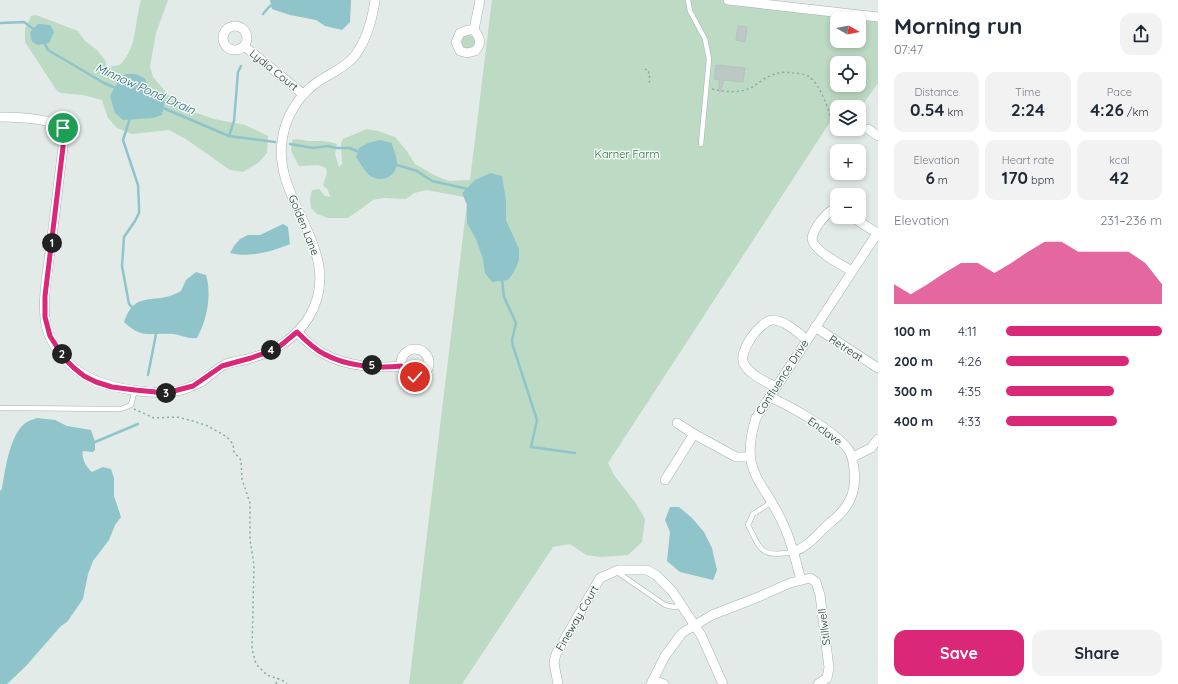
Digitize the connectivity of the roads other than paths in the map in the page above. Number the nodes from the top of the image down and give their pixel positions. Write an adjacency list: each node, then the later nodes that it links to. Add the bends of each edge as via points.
1 (375, 0): 8 (street, Golden Lane, via 371,23 352,59)
2 (480, 0): 6 (street)
3 (688, 0): 12 (lane, via 690,11 705,39 709,59)
4 (728, 0): 5 (street)
5 (878, 17)
6 (474, 30)
7 (244, 46): 8 (street, Lydia Court)
8 (303, 94): 18 (street, Golden Lane, via 284,128 281,153 286,180 319,261 320,280 314,307)
9 (0, 116): 23 (street, Golden Lane, via 56,123 63,128 63,147 45,296 45,317 50,336 64,358 84,376 112,387)
10 (868, 129): 11 (street)
11 (878, 136)
12 (701, 144)
13 (830, 212): 16 (street, via 816,228 812,238 814,244 827,256)
14 (863, 224): 15 (street)
15 (877, 233): 16 (street, Confluence Drive)
16 (852, 271): 17 (street, Confluence Drive)
17 (815, 327): 19 (street, Confluence Drive); 21 (street, Retreat)
18 (297, 332): 20 (street, via 317,350 337,360 388,367); 23 (street, Golden Lane, via 280,346 222,366 193,386 166,393)
19 (807, 340): 22 (street, Confluence Drive); 22 (street, via 790,327 775,320 764,322 745,349 742,361 744,365)
20 (401, 366)
21 (878, 368)
22 (776, 388): 24 (street, Confluence Drive)
23 (135, 390): 25 (lane, via 131,404 114,410)
24 (770, 397): 29 (street, Enclave, via 828,432 847,448); 30 (street, Confluence Drive, via 756,418 751,434)
25 (0, 408)
26 (677, 423): 27 (street)
27 (694, 434): 30 (street, via 736,457); 31 (street)
28 (878, 439): 29 (street, via 870,448)
29 (853, 457): 33 (street, via 855,488 850,503 808,545)
30 (749, 458): 32 (street, Confluence Drive, via 752,470)
31 (665, 480)
32 (772, 502): 33 (street, Confluence Drive, via 785,527); 33 (lane, via 753,514 748,524 756,544 763,551 772,554)
33 (793, 552): 35 (street, Confluence Drive)
34 (615, 571): 36 (lane, via 665,605); 36 (street, Fineway Court, via 647,570 672,591); 39 (street, Fineway Court, via 600,578 556,654 554,663)
35 (801, 580): 37 (street, via 712,614); 42 (street, Stillwell, via 810,578 816,582 820,595 829,668 827,678)
36 (682, 606): 37 (street, Fineway Court)
37 (694, 625): 38 (street, via 676,641); 41 (street, Fineway Court)
38 (652, 682): 40 (street)
39 (558, 684)
40 (664, 684)
41 (723, 684)
42 (818, 684)

